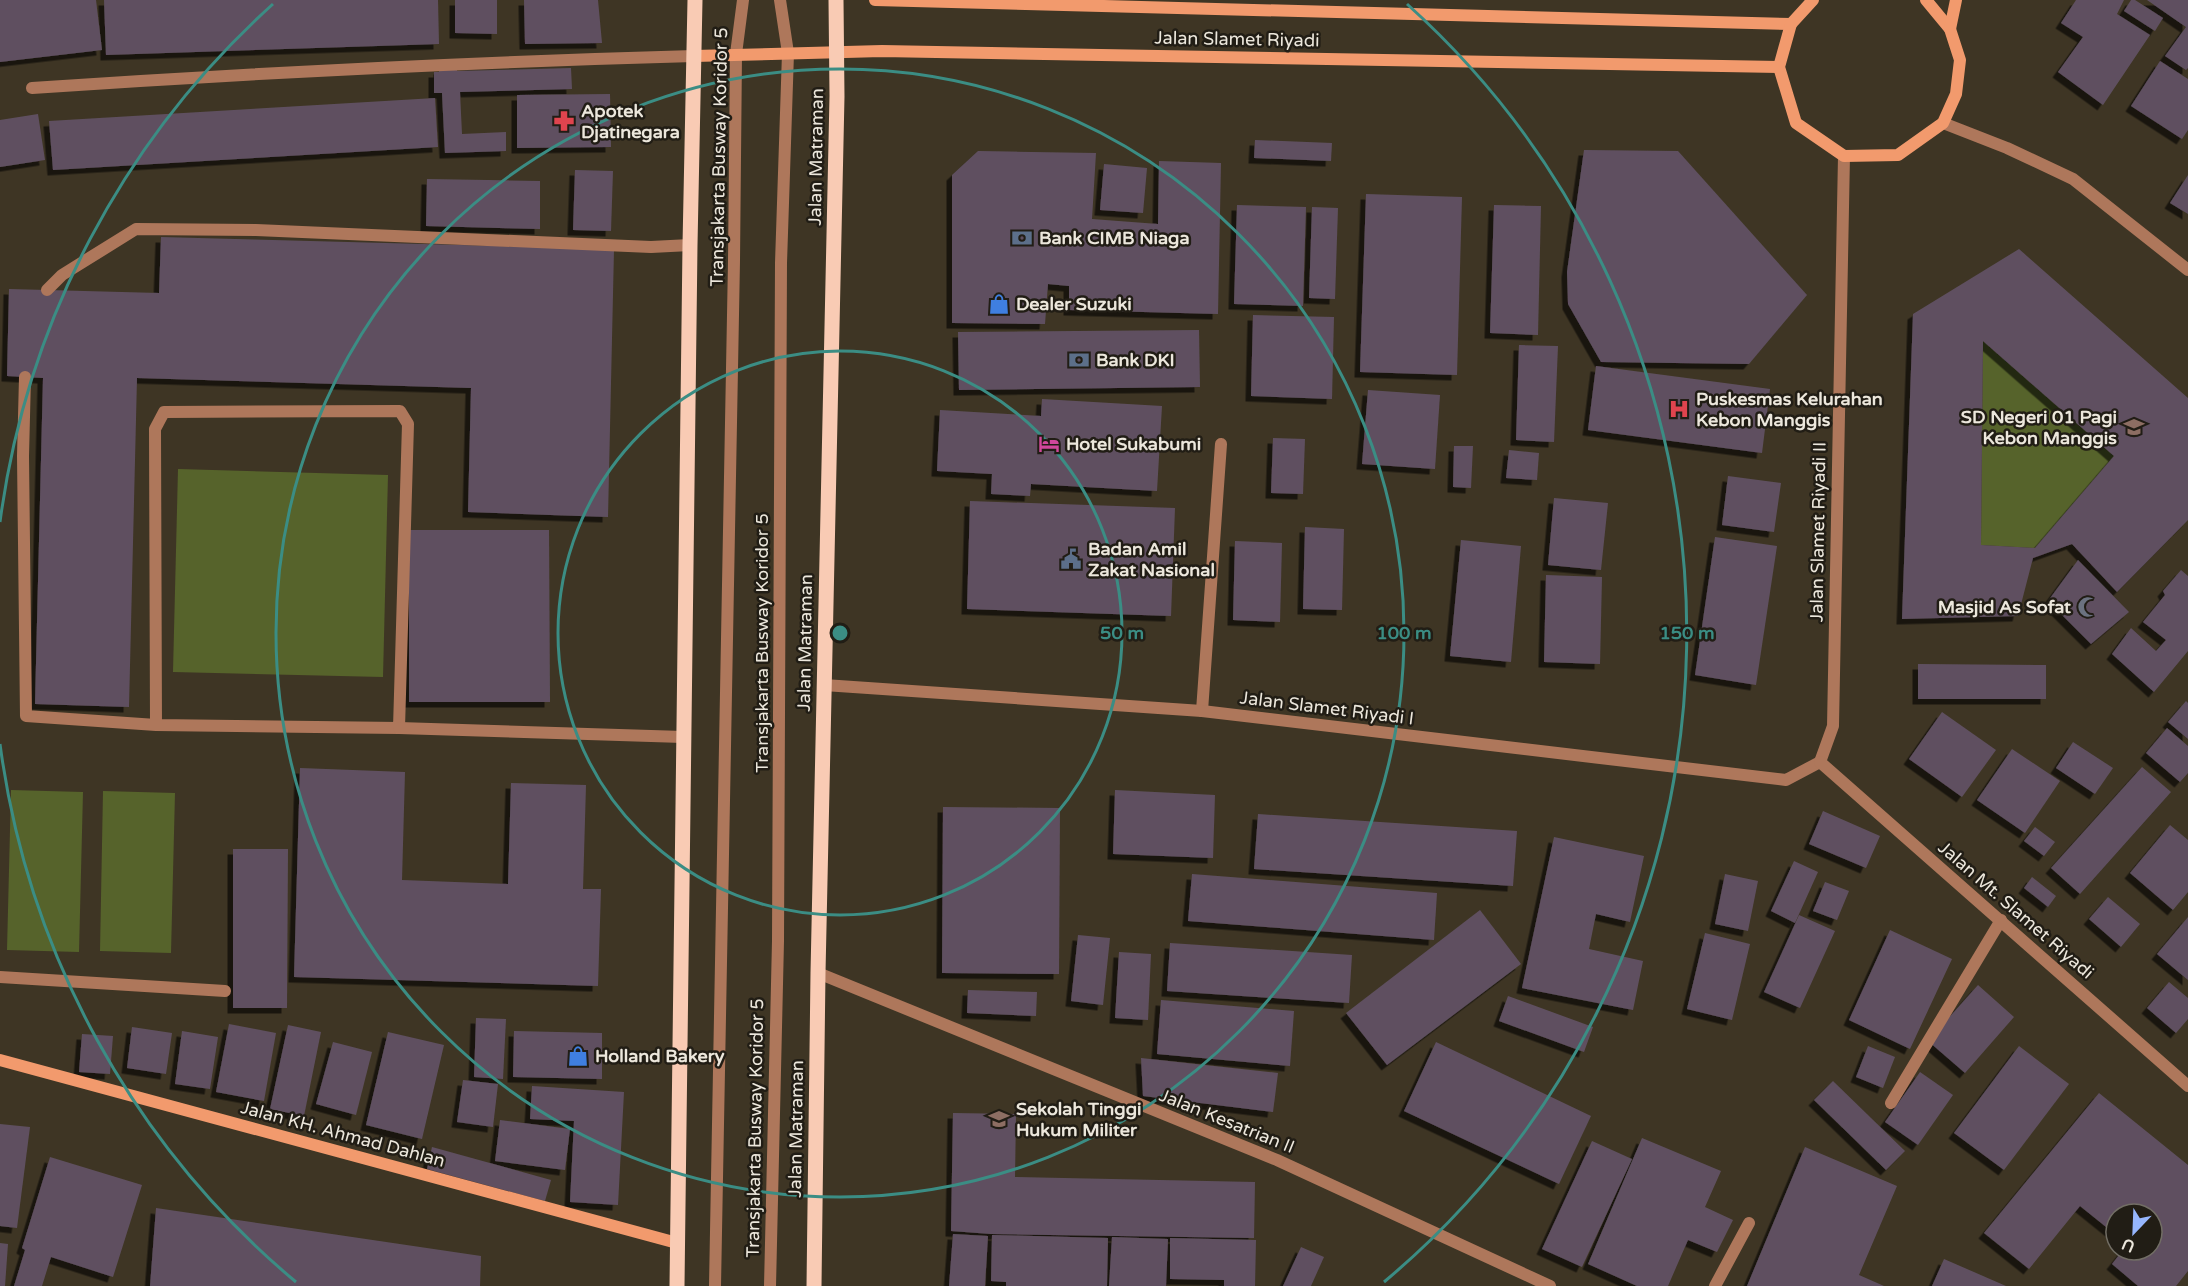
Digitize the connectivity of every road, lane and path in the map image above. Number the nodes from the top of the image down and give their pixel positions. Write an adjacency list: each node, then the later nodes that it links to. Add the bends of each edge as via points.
1 (695, 0): 14 (main road)
2 (743, 0): 13 (street, Transjakarta Busway Koridor 5)
3 (780, 0): 12 (street, Transjakarta Busway Koridor 5)
4 (837, 0): 11 (main road, Jalan Matraman)
5 (875, 0): 9 (street, Jalan Slamet Riyadi)
6 (1813, 0): 9 (street)
7 (1926, 0): 10 (street)
8 (1956, 0): 10 (street)
9 (1791, 24): 15 (street)
10 (1950, 29): 17 (street, via 1960,60 1956,94)
11 (837, 51): 12 (street, Jalan Slamet Riyadi); 15 (street, Jalan Slamet Riyadi); 24 (main road, Jalan Matraman)
12 (788, 52): 13 (street, Jalan Slamet Riyadi); 41 (street, Transjakarta Busway Koridor 5, via 781,263 778,918)
13 (736, 54): 14 (street, Jalan Slamet Riyadi); 40 (street, Transjakarta Busway Koridor 5)
14 (694, 56): 16 (street, via 483,63); 19 (main road)
15 (1779, 67): 18 (street, via 1796,123)
16 (32, 88)
17 (1943, 123): 18 (street, via 1898,155); 20 (street, via 2073,179)
18 (1844, 156): 29 (street, Jalan Slamet Riyadi II, via 1833,726)
19 (690, 245): 21 (street, via 651,247 256,230 136,229 62,275); 28 (main road)
20 (2188, 270)
21 (46, 290)
22 (25, 377): 26 (street, via 26,716)
23 (1221, 444): 25 (street)
24 (824, 686): 25 (street, Jalan Slamet Riyadi I); 31 (main road, Jalan Matraman)
25 (1202, 711): 29 (street, Jalan Slamet Riyadi I, via 1786,780)
26 (156, 726): 27 (street); 27 (street, via 155,429 164,412 400,411 408,424)
27 (399, 728): 28 (street)
28 (683, 737): 38 (main road)
29 (1820, 762): 30 (street, Jalan Mt. Slamet Riyadi)
30 (2001, 920): 35 (street, Jalan Mt. Slamet Riyadi); 36 (street)
31 (818, 973): 42 (main road, Jalan Matraman); 43 (street, Jalan Kesatrian II, via 1277,1160)
32 (0, 977): 33 (street)
33 (225, 991)
34 (0, 1060): 38 (street, Jalan KH. Ahmad Dahlan)
35 (2188, 1086)
36 (1891, 1103)
37 (1749, 1223): 44 (street)
38 (677, 1243): 39 (main road)
39 (677, 1286)
40 (716, 1286)
41 (770, 1286)
42 (814, 1286)
43 (1550, 1286)
44 (1715, 1286)

